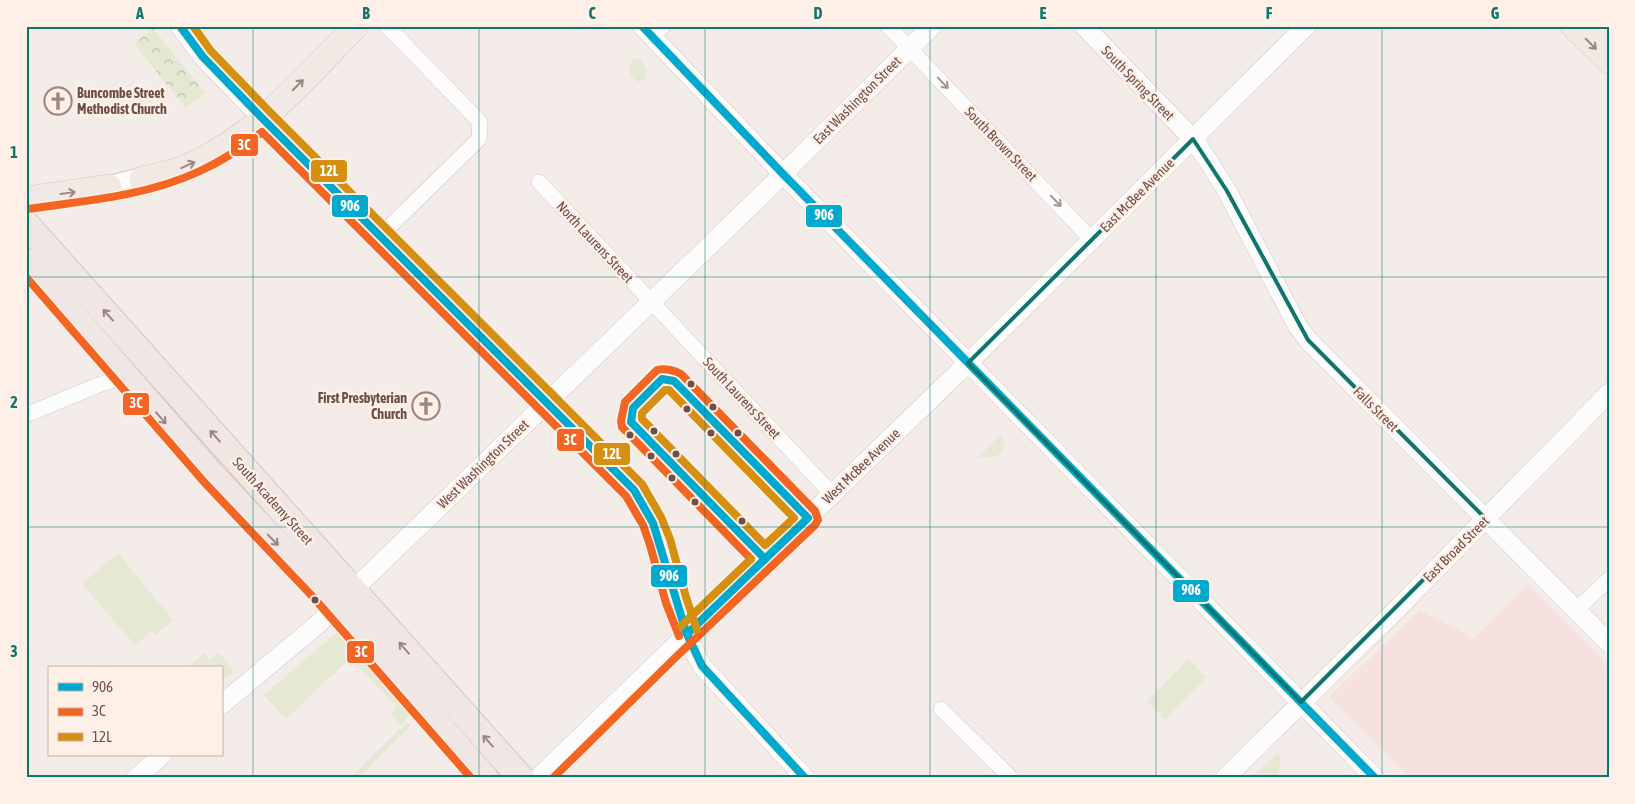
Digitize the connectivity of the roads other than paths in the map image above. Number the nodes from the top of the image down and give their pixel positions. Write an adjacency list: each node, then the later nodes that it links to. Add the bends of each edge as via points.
1 (180, 26): 14 (street, via 203,57)
2 (356, 26): 14 (main road, one-way to 2)
3 (387, 26): 22 (street, via 480,122 479,139)
4 (888, 26): 12 (street, South Brown Street)
5 (932, 26): 12 (street, East Washington Street)
6 (1084, 26): 15 (street, South Spring Street)
7 (1574, 26): 13 (main road, one-way to 13)
8 (1601, 26): 11 (main road)
9 (1303, 27): 15 (street, East McBee Avenue)
10 (652, 30): 16 (street)
11 (1609, 34)
12 (910, 48): 16 (street, East Washington Street); 23 (street, South Brown Street, one-way to 23)
13 (1609, 61)
14 (263, 119): 17 (main road, one-way to 14, via 185,167 206,157); 22 (street)
15 (1192, 139): 23 (street, East McBee Avenue); 32 (street, Falls Street, via 1227,191 1286,306 1308,340)
16 (783, 174): 25 (street, West Washington Street); 26 (street)
17 (142, 179): 19 (main road)
18 (539, 182): 25 (street, North Laurens Street)
19 (109, 186): 20 (main road, one-way to 19)
20 (26, 198)
21 (26, 224): 34 (highway, South Academy Street, one-way to 21)
22 (380, 236): 29 (street)
23 (1092, 240): 26 (street, East McBee Avenue)
24 (26, 262): 27 (highway)
25 (651, 302): 29 (street, West Washington Street); 31 (street, South Laurens Street)
26 (968, 363): 31 (street, West McBee Avenue); 38 (street)
27 (125, 376): 30 (street); 34 (highway, one-way to 34, via 212,475)
28 (1609, 394): 32 (street, East Broad Street)
29 (547, 402): 34 (street, West Washington Street); 36 (street, via 632,489 643,505 660,542)
30 (26, 415)
31 (832, 494): 36 (street, West McBee Avenue)
32 (1485, 518): 35 (street, Falls Street); 38 (street, East Broad Street)
33 (1609, 579): 35 (street)
34 (345, 598): 39 (street, West Washington Street); 43 (highway, South Academy Street); 44 (highway, South Academy Street, one-way to 34, via 436,684)
35 (1576, 610): 37 (street, Falls Street)
36 (688, 633): 45 (street, West McBee Avenue); 46 (street, via 702,666)
37 (1609, 643)
38 (1301, 702): 48 (street, East Broad Street); 49 (street)
39 (222, 705)
40 (941, 709): 47 (street)
41 (161, 756): 42 (street)
42 (136, 778)
43 (486, 778)
44 (520, 778)
45 (538, 778)
46 (805, 778)
47 (1011, 778)
48 (1225, 778)
49 (1375, 778)

